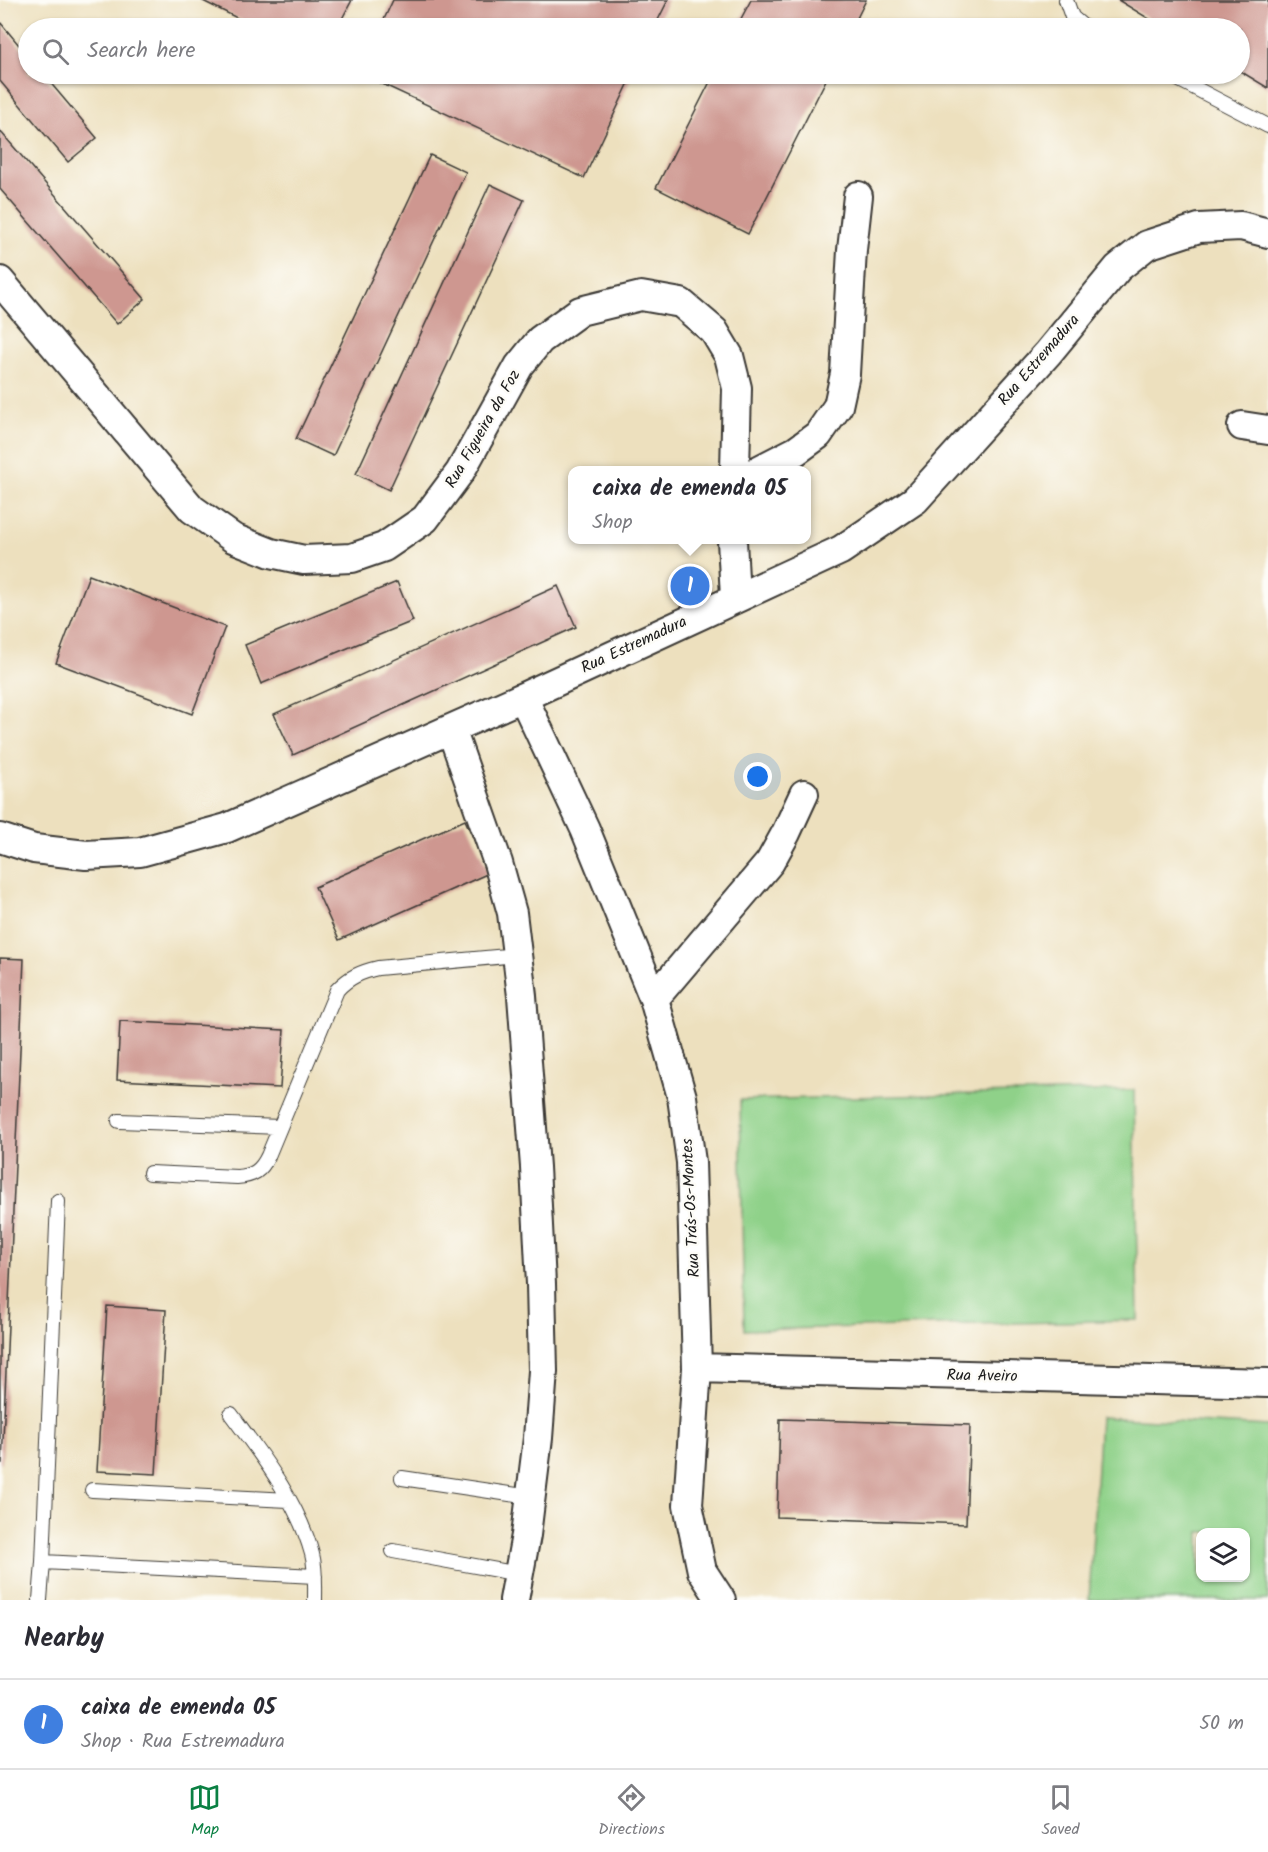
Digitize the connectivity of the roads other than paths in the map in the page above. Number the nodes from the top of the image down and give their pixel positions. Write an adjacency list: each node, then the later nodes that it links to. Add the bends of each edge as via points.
1 (1066, 0): 2 (lane)
2 (1073, 18)
3 (1187, 84): 4 (lane)
4 (1268, 126)
5 (858, 195): 9 (street, via 845,374 838,406 818,435)
6 (1268, 233): 11 (street, Rua Estremadura, via 1241,226 1199,228 1147,245 1118,268 1048,353 915,500 841,550)
7 (0, 281): 8 (street, Rua Figueira da Foz, via 192,509 233,538 271,553 304,560 351,558 384,547 425,519 460,472 519,366 540,340 580,311 641,296 681,303 714,331 729,356 737,388)
8 (735, 466)
9 (768, 466)
10 (732, 544): 11 (street)
11 (735, 598): 12 (street, Rua Estremadura)
12 (522, 697): 13 (street, Rua Estremadura); 17 (street, Rua Trás-Os-Montes, via 585,829)
13 (451, 729): 15 (street, Rua Estremadura, via 227,828 140,852 86,855 34,849); 16 (street, via 498,863 512,913)
14 (804, 794): 17 (street, via 770,862)
15 (0, 837)
16 (518, 955): 19 (lane, via 378,968 347,980 337,990); 27 (street, via 542,1295 543,1371)
17 (654, 999): 22 (street, Rua Trás-Os-Montes, via 682,1097 691,1162)
18 (120, 1120): 19 (lane)
19 (280, 1127): 20 (lane, via 263,1166 247,1177)
20 (150, 1173)
21 (58, 1201): 30 (lane)
22 (697, 1368): 23 (street, Rua Aveiro); 35 (street, Rua Trás-Os-Montes, via 688,1505 702,1571)
23 (1268, 1383)
24 (231, 1414): 28 (lane)
25 (402, 1478): 27 (lane)
26 (92, 1490): 28 (lane)
27 (530, 1497): 32 (street)
28 (289, 1500): 31 (lane, via 305,1532)
29 (393, 1551): 32 (lane)
30 (43, 1562): 31 (lane); 33 (lane)
31 (315, 1576): 34 (lane)
32 (517, 1587)
33 (40, 1600)
34 (315, 1600)
35 (721, 1600)

